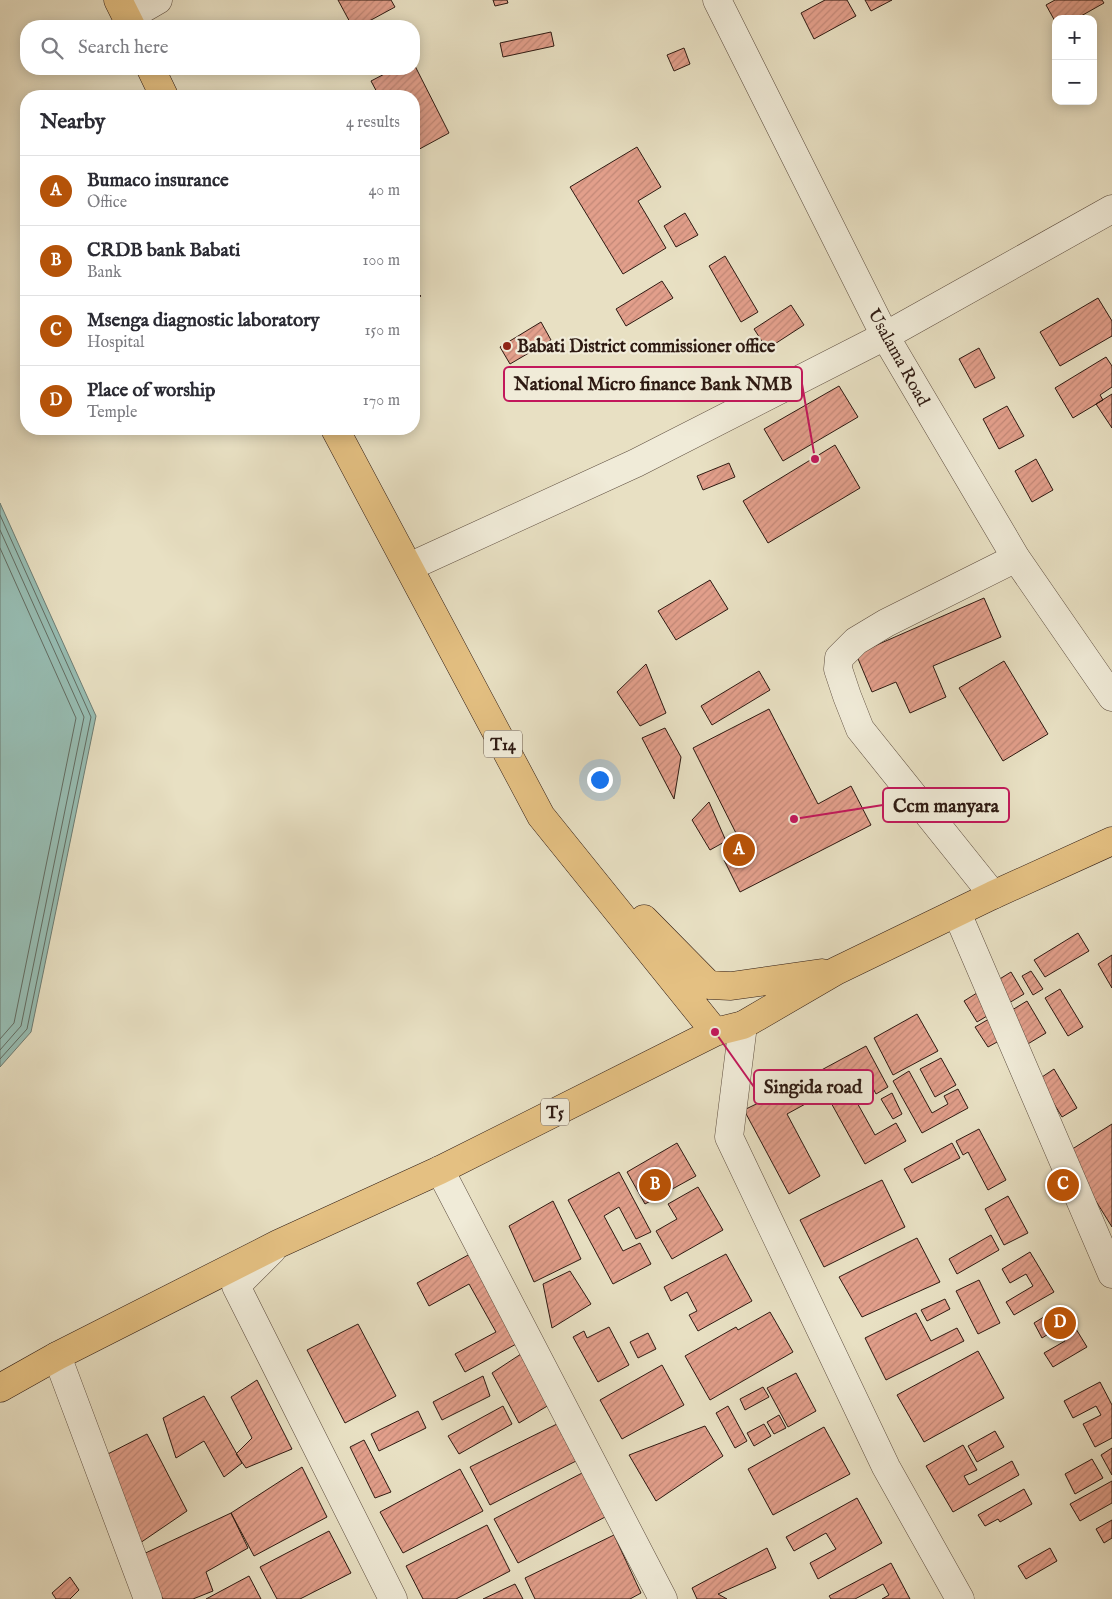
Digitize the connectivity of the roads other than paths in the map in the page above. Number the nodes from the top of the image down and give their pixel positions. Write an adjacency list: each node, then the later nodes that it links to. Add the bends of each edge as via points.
1 (158, 0): 3 (street)
2 (718, 0): 7 (street, Usalama Road)
3 (125, 15)
4 (154, 75): 5 (highway)
5 (161, 90)
6 (1112, 209): 7 (street)
7 (885, 336): 9 (street, Usalama Road); 10 (street, via 636,463)
8 (339, 435): 10 (highway, T14)
9 (1016, 558): 11 (street, Usalama Road); 14 (street, via 856,641 839,658 838,669 860,729)
10 (409, 567): 12 (highway, T14)
11 (1112, 697)
12 (541, 816): 16 (highway, T14, via 710,985 731,986); 18 (highway, T14)
13 (1112, 841): 14 (highway, T5)
14 (992, 895): 15 (highway, T5)
15 (957, 913): 16 (highway, T5); 21 (street)
16 (836, 970): 17 (highway, T5)
17 (743, 1025): 18 (highway, T5); 27 (street, via 729,1137 886,1467)
18 (714, 1032): 19 (highway, T5)
19 (440, 1170): 20 (highway, T5); 26 (street)
20 (278, 1244): 22 (highway, T5); 25 (street, via 236,1286)
21 (1112, 1274)
22 (57, 1356): 23 (highway, T5); 24 (street)
23 (0, 1388)
24 (148, 1599)
25 (393, 1599)
26 (663, 1599)
27 (960, 1599)

